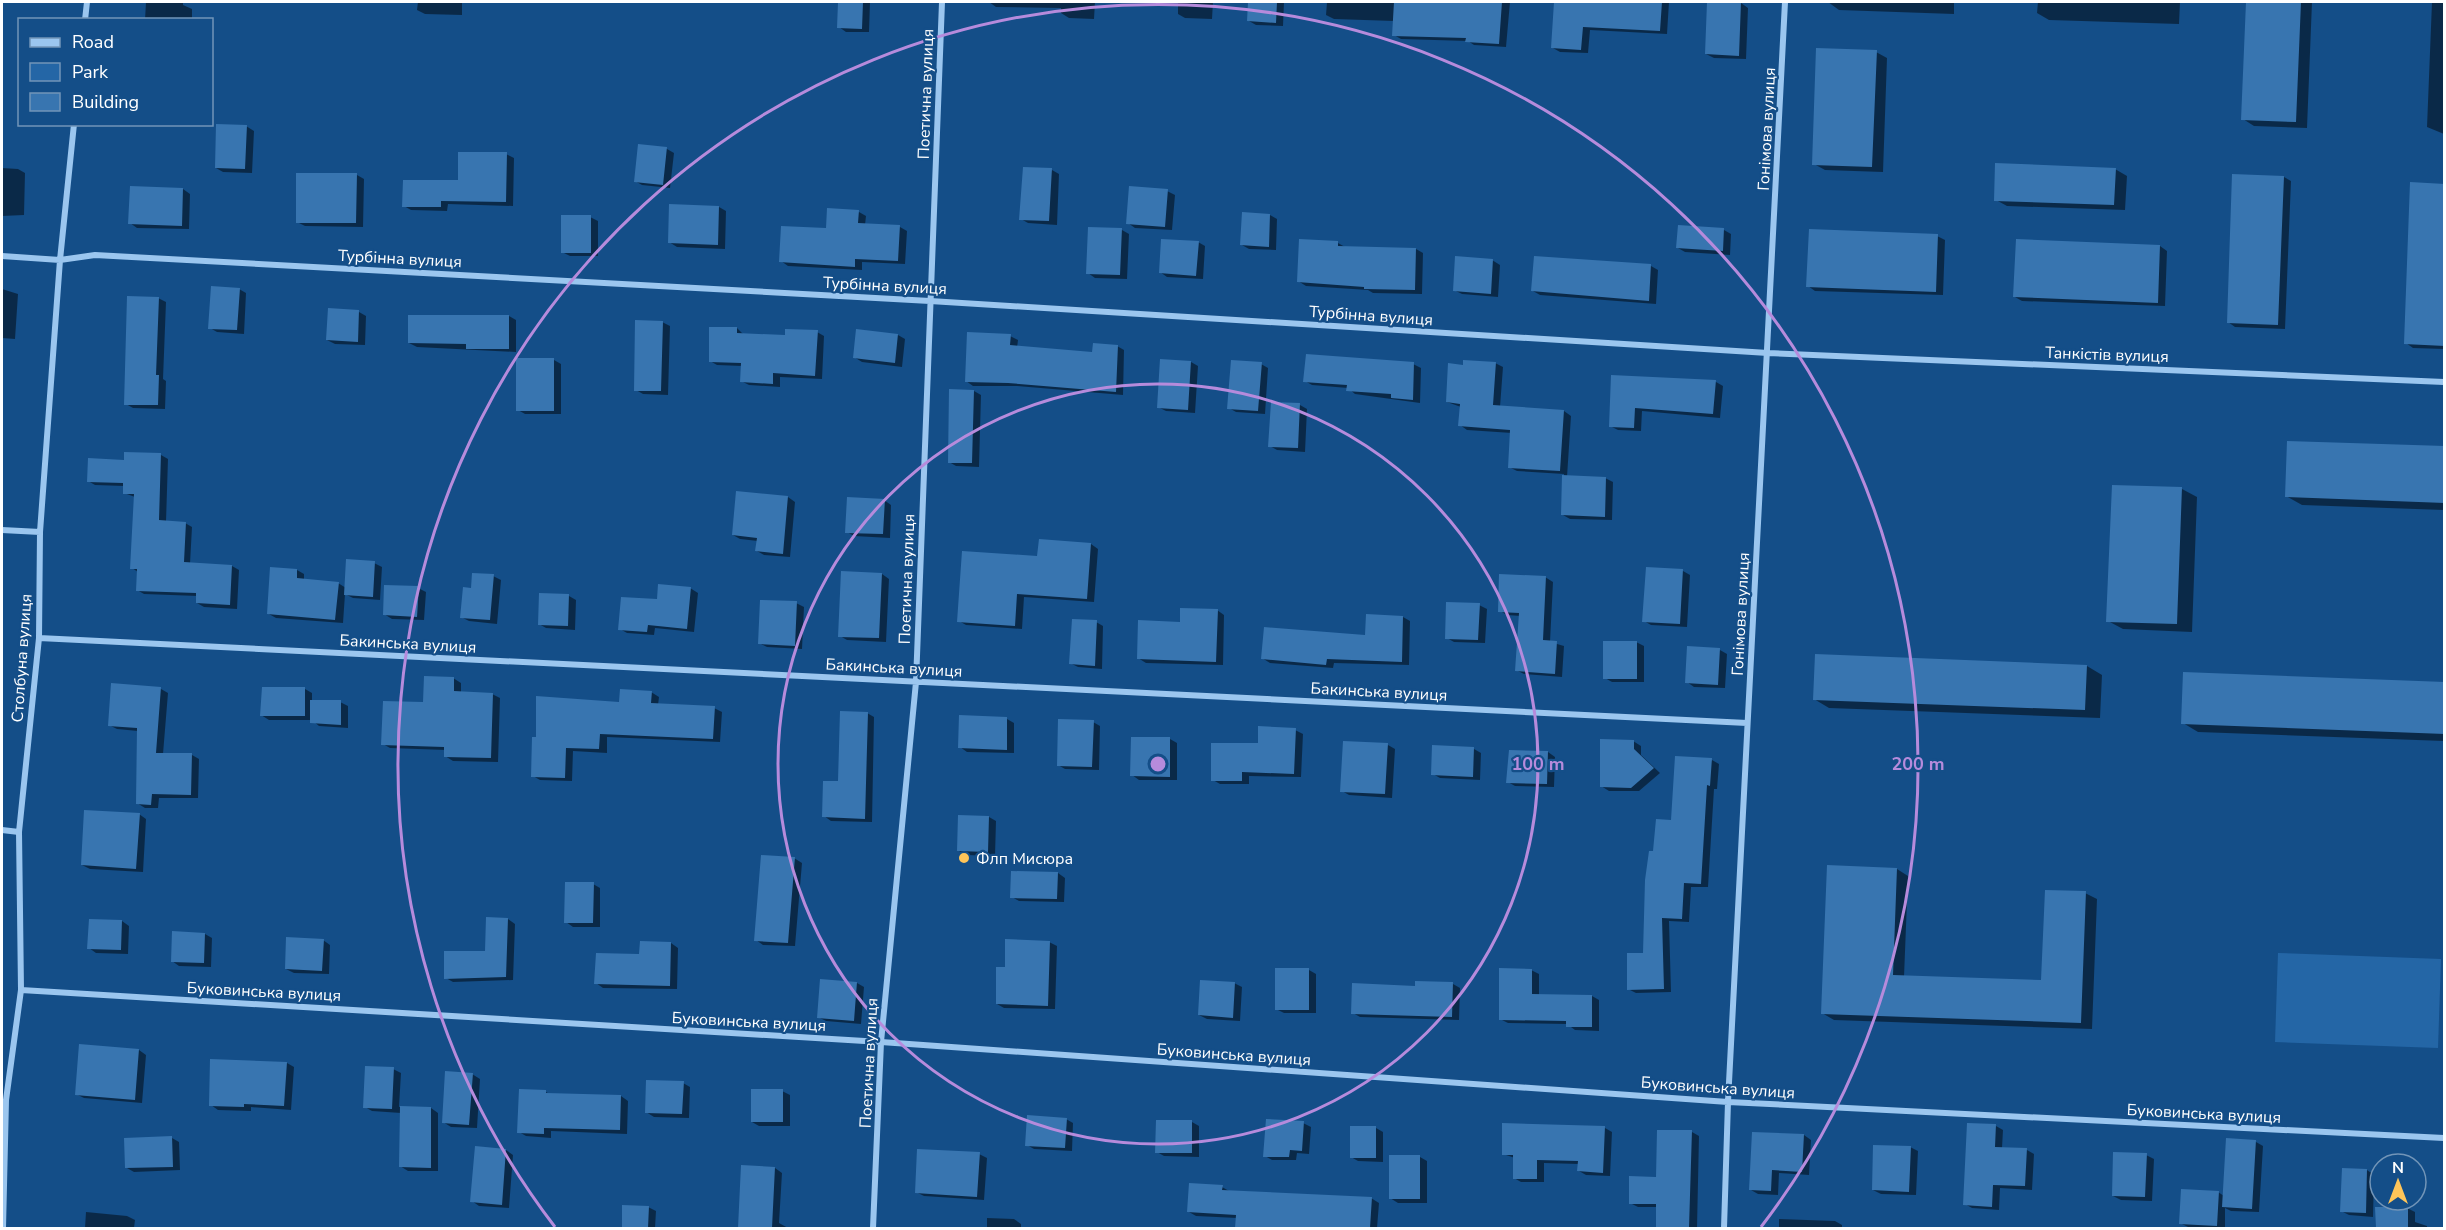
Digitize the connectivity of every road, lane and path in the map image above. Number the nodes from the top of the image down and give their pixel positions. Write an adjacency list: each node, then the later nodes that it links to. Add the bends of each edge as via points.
1 (87, 2): 4 (street)
2 (942, 2): 8 (street, Поетична вулиця)
3 (1785, 2): 9 (street, Гонімова вулиця)
4 (85, 18)
5 (74, 126): 7 (street, Столбуна вулиця)
6 (2, 256): 7 (street, Турбінна вулиця)
7 (60, 260): 8 (street, Турбінна вулиця, via 95,255); 12 (street, Столбуна вулиця)
8 (930, 301): 9 (street, Турбінна вулиця); 14 (street, Поетична вулиця)
9 (1768, 353): 10 (street, Танкістів вулиця); 15 (street, Гонімова вулиця)
10 (2445, 382)
11 (2, 530): 12 (street)
12 (40, 532): 13 (street, Столбуна вулиця)
13 (39, 638): 14 (street, Бакинська вулиця); 17 (street, Столбуна вулиця)
14 (916, 682): 15 (street, Бакинська вулиця); 19 (street, Поетична вулиця)
15 (1747, 723): 21 (street, Гонімова вулиця)
16 (2, 830): 17 (street)
17 (20, 832): 18 (street, Столбуна вулиця)
18 (21, 990): 19 (street, Буковинська вулиця); 20 (street, Столбуна вулиця)
19 (880, 1042): 21 (street, Буковинська вулиця); 24 (street, Поетична вулиця)
20 (4, 1100): 23 (street, Столбуна вулиця)
21 (1728, 1102): 22 (street, Буковинська вулиця); 25 (street, Гонімова вулиця)
22 (2445, 1138)
23 (3, 1228)
24 (873, 1228)
25 (1725, 1228)

